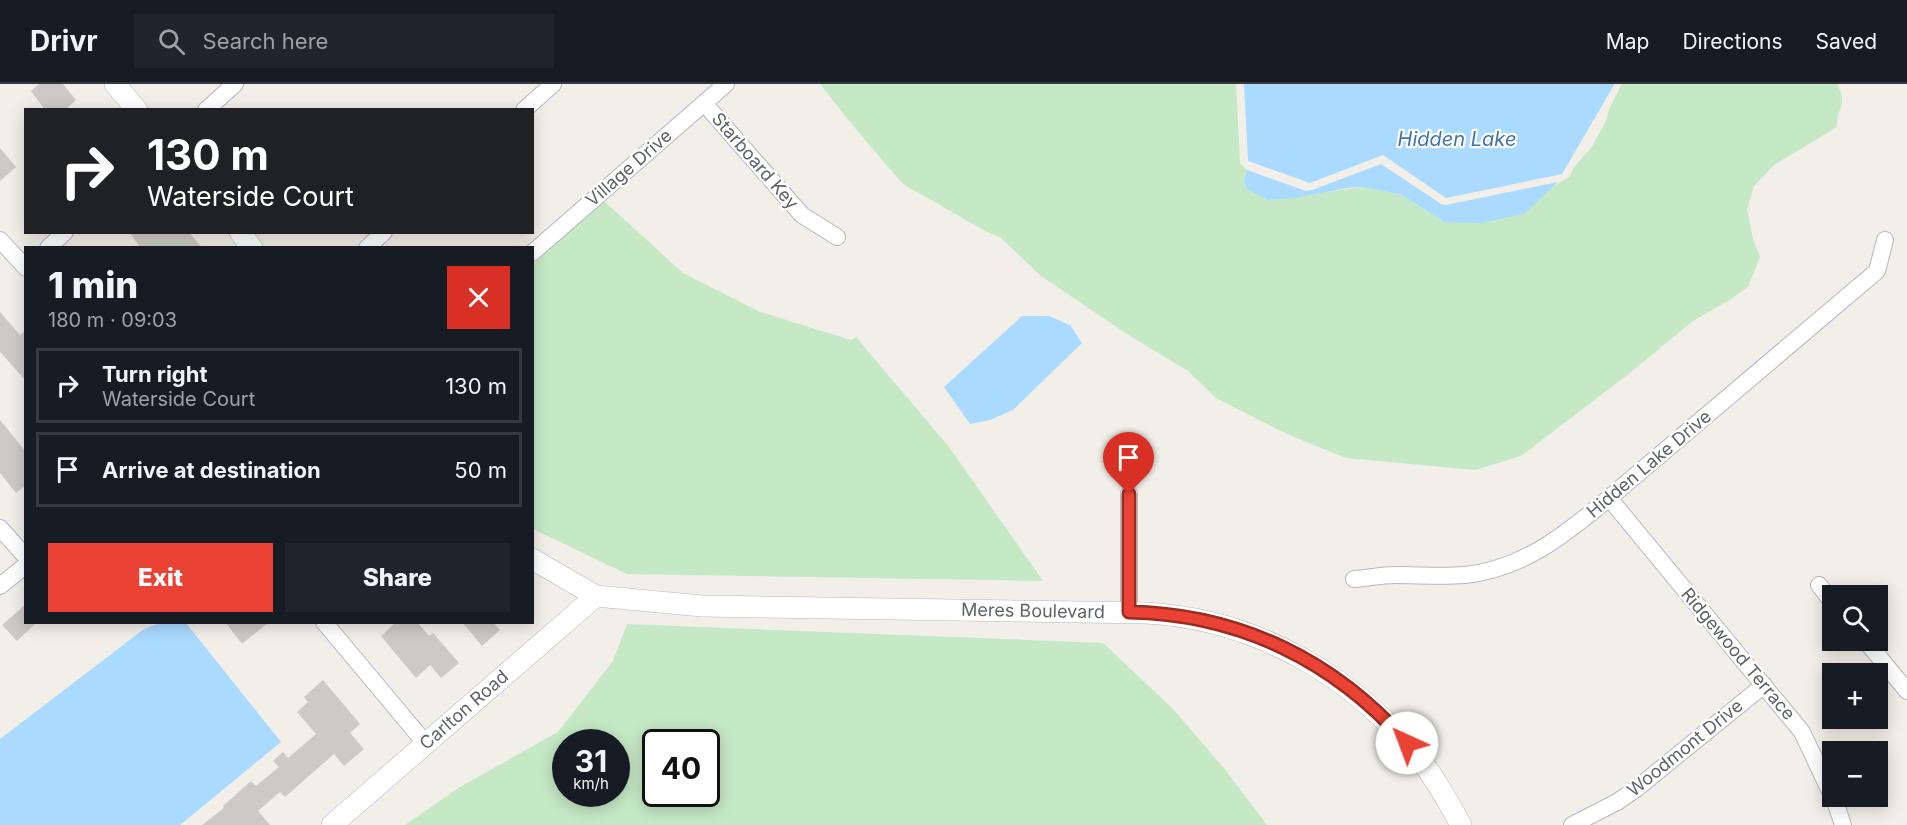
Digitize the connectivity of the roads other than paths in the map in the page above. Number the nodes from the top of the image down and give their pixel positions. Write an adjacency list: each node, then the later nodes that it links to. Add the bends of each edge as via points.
1 (116, 84): 6 (street)
2 (236, 84): 7 (street)
3 (553, 84): 8 (street)
4 (726, 84): 5 (street, Village Drive)
5 (704, 103): 11 (street, Starboard Key, via 801,215); 16 (street, Village Drive)
6 (135, 108)
7 (208, 108)
8 (526, 108)
9 (63, 234): 14 (street)
10 (382, 234): 15 (street)
11 (837, 237)
12 (0, 240): 17 (street)
13 (1885, 240): 19 (street, Hidden Lake Drive, via 1877,271)
14 (50, 246)
15 (369, 246)
16 (534, 251)
17 (24, 266)
18 (1129, 494): 29 (street)
19 (1609, 498): 24 (street, Hidden Lake Drive, via 1545,548 1505,567 1465,575); 32 (street, Ridgewood Terrace)
20 (0, 528): 21 (street)
21 (24, 555)
22 (534, 560): 28 (street, Meres Boulevard)
23 (24, 566): 26 (street)
24 (1354, 579)
25 (1819, 585): 27 (street)
26 (0, 586)
27 (1822, 589)
28 (596, 596): 29 (street, Meres Boulevard, via 702,606); 34 (street, Carlton Road)
29 (1129, 612): 37 (street, Meres Boulevard, via 1210,621 1262,638 1315,665 1365,701 1397,732 1435,780)
30 (326, 624): 34 (street)
31 (1873, 651): 33 (street)
32 (1764, 685): 35 (street, Woodmont Drive, via 1648,781); 40 (street, Ridgewood Terrace, via 1802,732)
33 (1907, 692)
34 (426, 744): 36 (street, Carlton Road)
35 (1601, 809): 38 (street, Woodmont Drive); 39 (street)
36 (332, 825)
37 (1461, 825)
38 (1572, 825)
39 (1609, 825)
40 (1843, 825)

